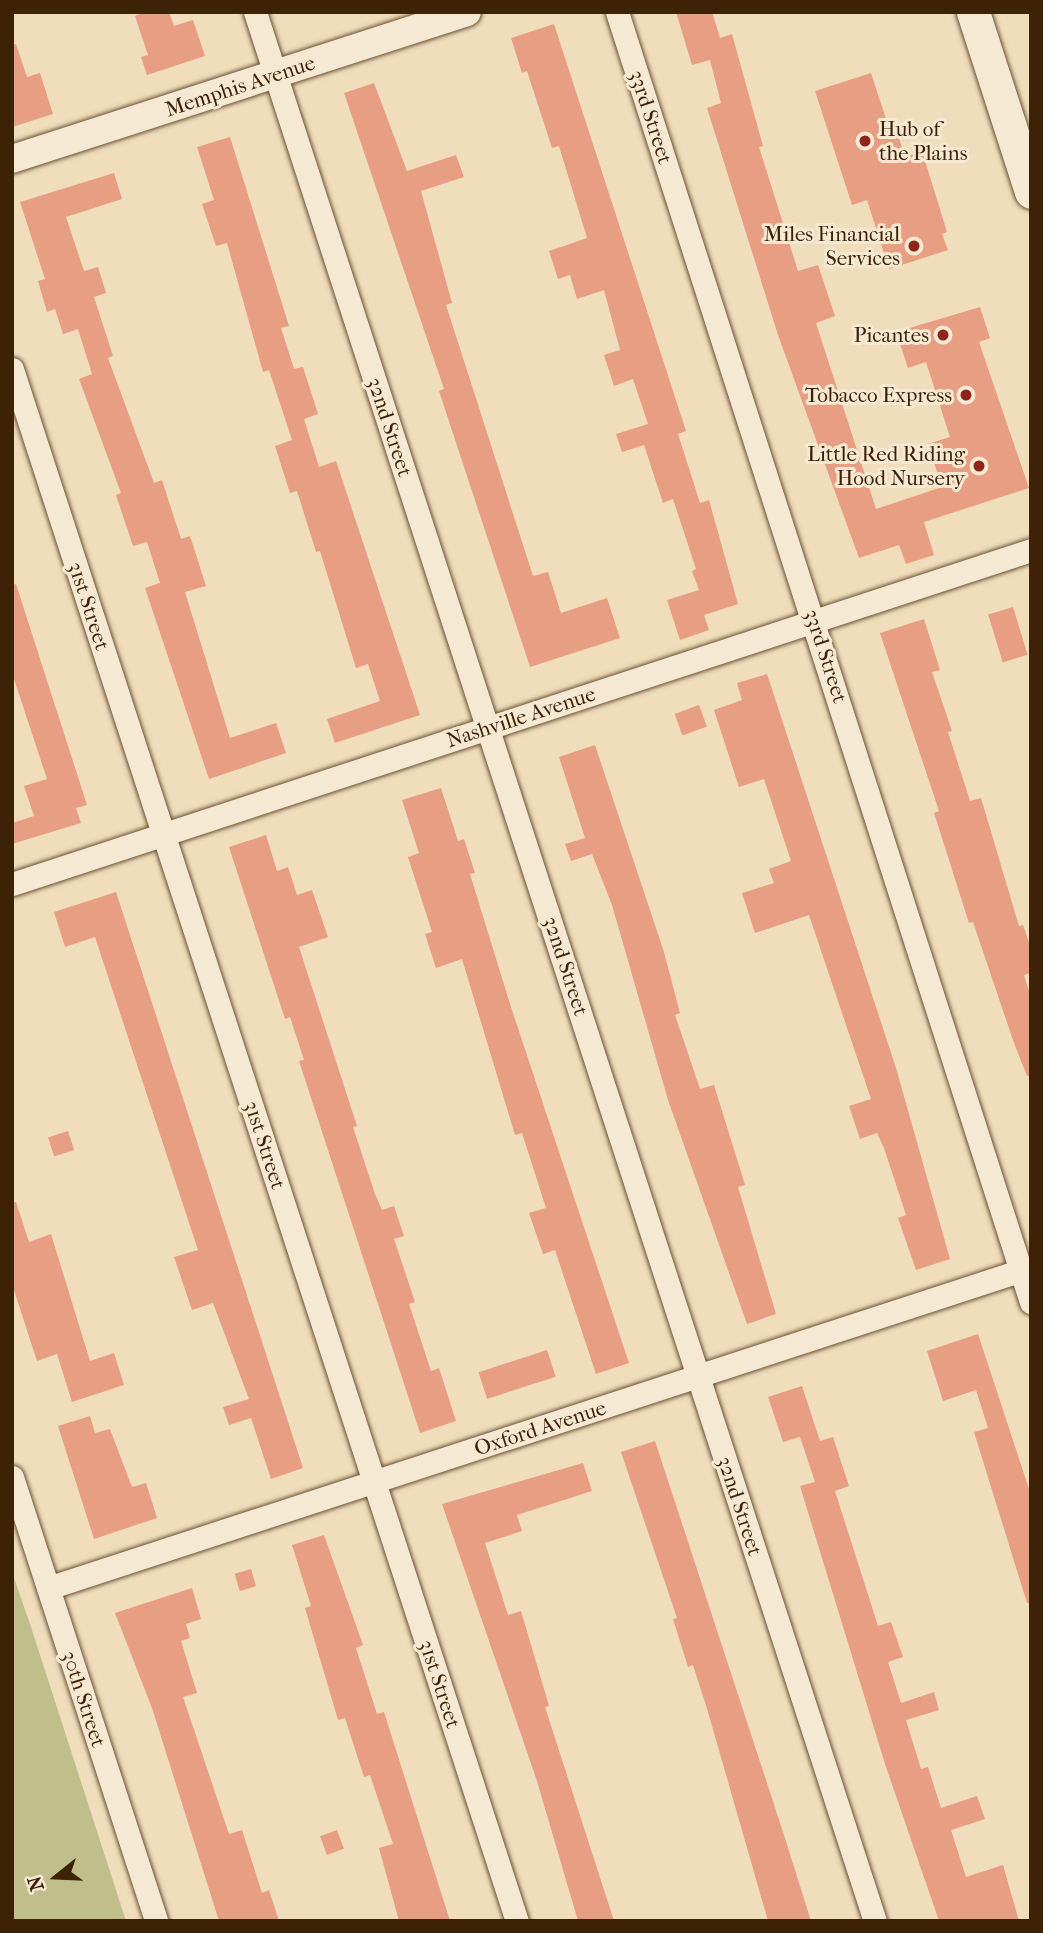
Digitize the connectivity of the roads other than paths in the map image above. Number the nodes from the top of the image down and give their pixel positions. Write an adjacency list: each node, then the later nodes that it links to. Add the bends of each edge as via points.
1 (255, 12): 5 (street, 32nd Street)
2 (467, 12): 5 (street, Memphis Avenue)
3 (617, 12): 10 (street, 33rd Street)
4 (973, 12): 7 (main road)
5 (275, 74): 6 (street, Memphis Avenue); 11 (street, 32nd Street)
6 (12, 159)
7 (1031, 192)
8 (12, 369): 12 (street, 31st Street)
9 (1031, 550): 10 (street, Nashville Avenue)
10 (815, 621): 11 (street, Nashville Avenue); 14 (street, 33rd Street)
11 (488, 728): 12 (street, Nashville Avenue); 16 (street, 32nd Street)
12 (164, 834): 13 (street, Nashville Avenue); 18 (street, 31st Street)
13 (12, 884)
14 (1026, 1268): 15 (street, 33rd Street); 16 (street, Oxford Avenue)
15 (1031, 1302)
16 (698, 1376): 18 (street, Oxford Avenue); 22 (street, 32nd Street)
17 (12, 1477): 19 (street, 30th Street)
18 (374, 1482): 19 (street, Oxford Avenue); 21 (street, 31st Street)
19 (48, 1588): 20 (street, 30th Street)
20 (156, 1921)
21 (517, 1921)
22 (875, 1921)

